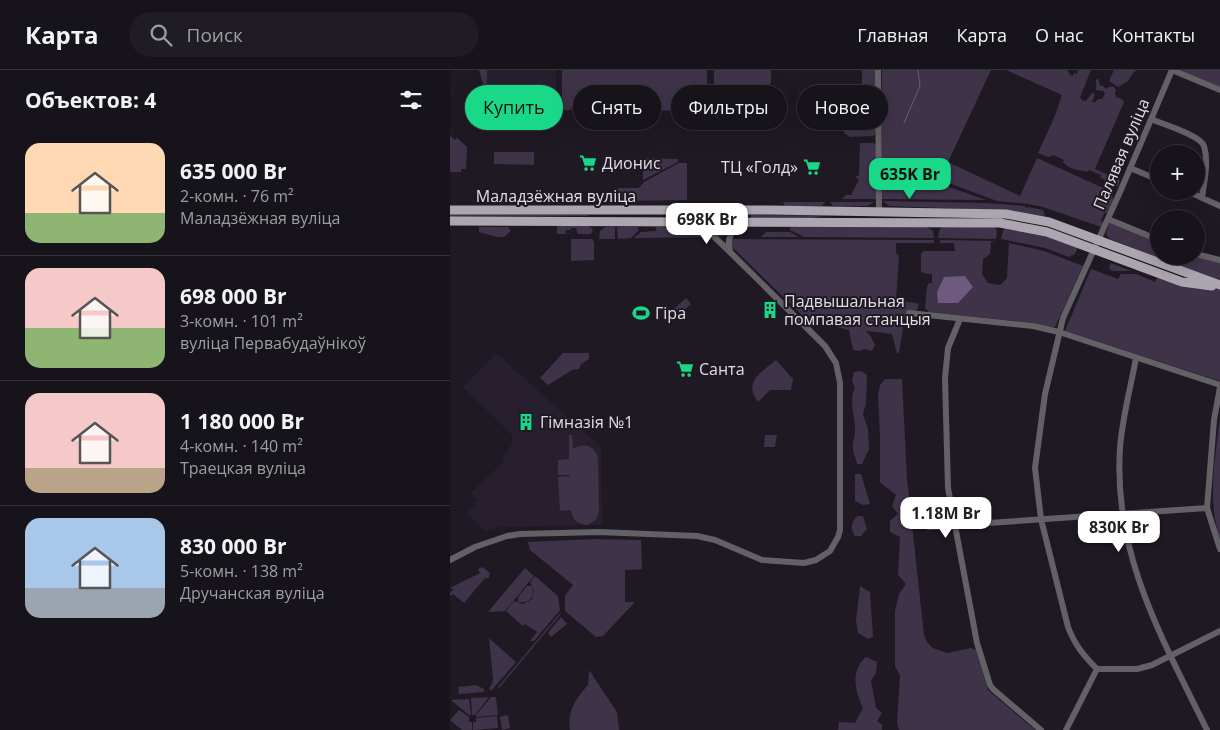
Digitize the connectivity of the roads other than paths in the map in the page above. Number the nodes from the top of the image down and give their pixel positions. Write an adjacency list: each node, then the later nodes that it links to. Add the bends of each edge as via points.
1 (878, 70): 11 (street)
2 (1172, 70): 3 (street); 4 (street, Палявая вуліца)
3 (1220, 90)
4 (1151, 119): 5 (street, via 1192,136); 6 (street, Палявая вуліца)
5 (1203, 145)
6 (1130, 168): 7 (street); 12 (street, Палявая вуліца)
7 (1150, 176)
8 (1205, 199): 9 (street)
9 (1220, 206)
10 (450, 210): 11 (main road, Маладзёжная вуліца)
11 (879, 211): 16 (main road); 18 (main road, Маладзёжная вуліца, via 1019,215)
12 (1108, 219): 17 (street); 18 (street, Палявая вуліца)
13 (450, 222): 14 (main road, Маладзёжная вуліца)
14 (696, 222): 15 (main road, Маладзёжная вуліца); 20 (street)
15 (744, 222): 16 (main road, Маладзёжная вуліца); 20 (street, via 731,233)
16 (879, 223): 19 (main road, Маладзёжная вуліца, via 1007,224 1047,232)
17 (1150, 236)
18 (1099, 240): 19 (street, Палявая вуліца); 23 (main road, Маладзёжная вуліца)
19 (1094, 249): 23 (main road, Маладзёжная вуліца, via 1182,282); 26 (street, Палявая вуліца)
20 (730, 252): 35 (street, via 825,346 836,363 840,383 840,530 830,551 804,563 770,562 697,536 538,533 507,536)
21 (1205, 256): 22 (street)
22 (1220, 260)
23 (1220, 286)
24 (909, 313): 25 (street)
25 (960, 319): 26 (street, via 1033,326); 32 (street, via 948,348 945,378 948,488)
26 (1059, 332): 27 (street); 31 (street, Палявая вуліца, via 1045,394 1035,468)
27 (1136, 358): 28 (street); 30 (street, via 1120,445)
28 (1220, 386): 29 (street)
29 (1207, 508): 30 (street); 34 (street)
30 (1122, 514): 31 (street); 37 (street, via 1130,556 1153,619)
31 (1041, 518): 32 (street); 38 (street, Палявая вуліца, via 1068,627 1082,654)
32 (954, 525): 33 (street); 39 (street, via 977,644 990,685)
33 (929, 527)
34 (1220, 549)
35 (450, 560)
36 (1220, 631): 37 (street)
37 (1171, 655): 38 (street, via 1138,668); 41 (street)
38 (1097, 669): 40 (street)
39 (1041, 730)
40 (1066, 730)
41 (1208, 730)

